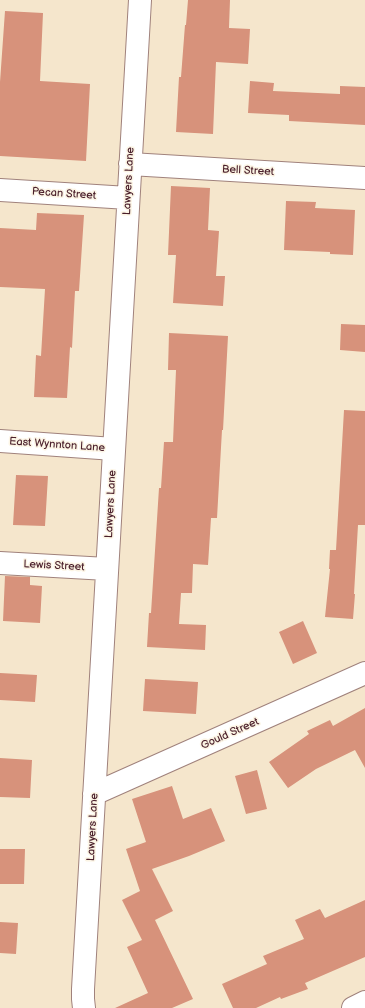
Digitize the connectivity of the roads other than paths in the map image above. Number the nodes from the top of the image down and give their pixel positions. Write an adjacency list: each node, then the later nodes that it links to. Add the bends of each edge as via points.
1 (140, 0): 2 (street, Lawyers Lane)
2 (130, 164): 3 (street, Bell Street); 5 (street, Lawyers Lane)
3 (365, 178)
4 (0, 190): 5 (street, Pecan Street)
5 (128, 198): 7 (street, Lawyers Lane)
6 (0, 441): 7 (street, East Wynnton Lane)
7 (114, 449): 9 (street, Lawyers Lane)
8 (0, 563): 9 (street, Lewis Street)
9 (107, 569): 11 (street, Lawyers Lane)
10 (365, 673): 11 (street, Gould Street)
11 (94, 794): 13 (street, Lawyers Lane)
12 (365, 1002): 14 (street)
13 (84, 1008)
14 (353, 1008)

